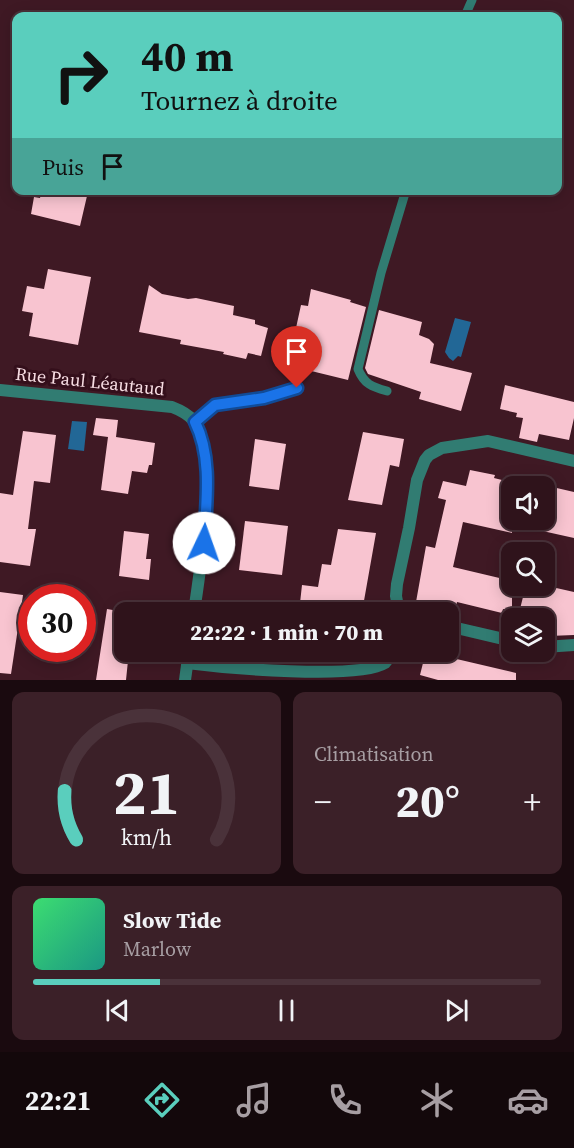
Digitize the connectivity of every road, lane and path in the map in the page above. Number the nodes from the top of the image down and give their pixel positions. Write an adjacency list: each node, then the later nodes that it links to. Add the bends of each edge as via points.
1 (404, 195): 4 (lane, via 358,369 368,385)
2 (297, 388): 5 (lane, via 264,398 215,405)
3 (0, 390): 5 (street, Rue Paul Léautaud, via 172,406)
4 (387, 391)
5 (195, 422): 7 (street, via 204,451 207,495)
6 (574, 461): 8 (street, via 488,441 442,448 429,455 417,480 397,584)
7 (195, 602)
8 (397, 602)
9 (459, 629): 10 (street)
10 (501, 638)
11 (574, 645): 12 (street)
12 (555, 646)
13 (187, 662): 16 (street)
14 (213, 662): 15 (street, via 293,678 371,672)
15 (386, 662)
16 (185, 680)

